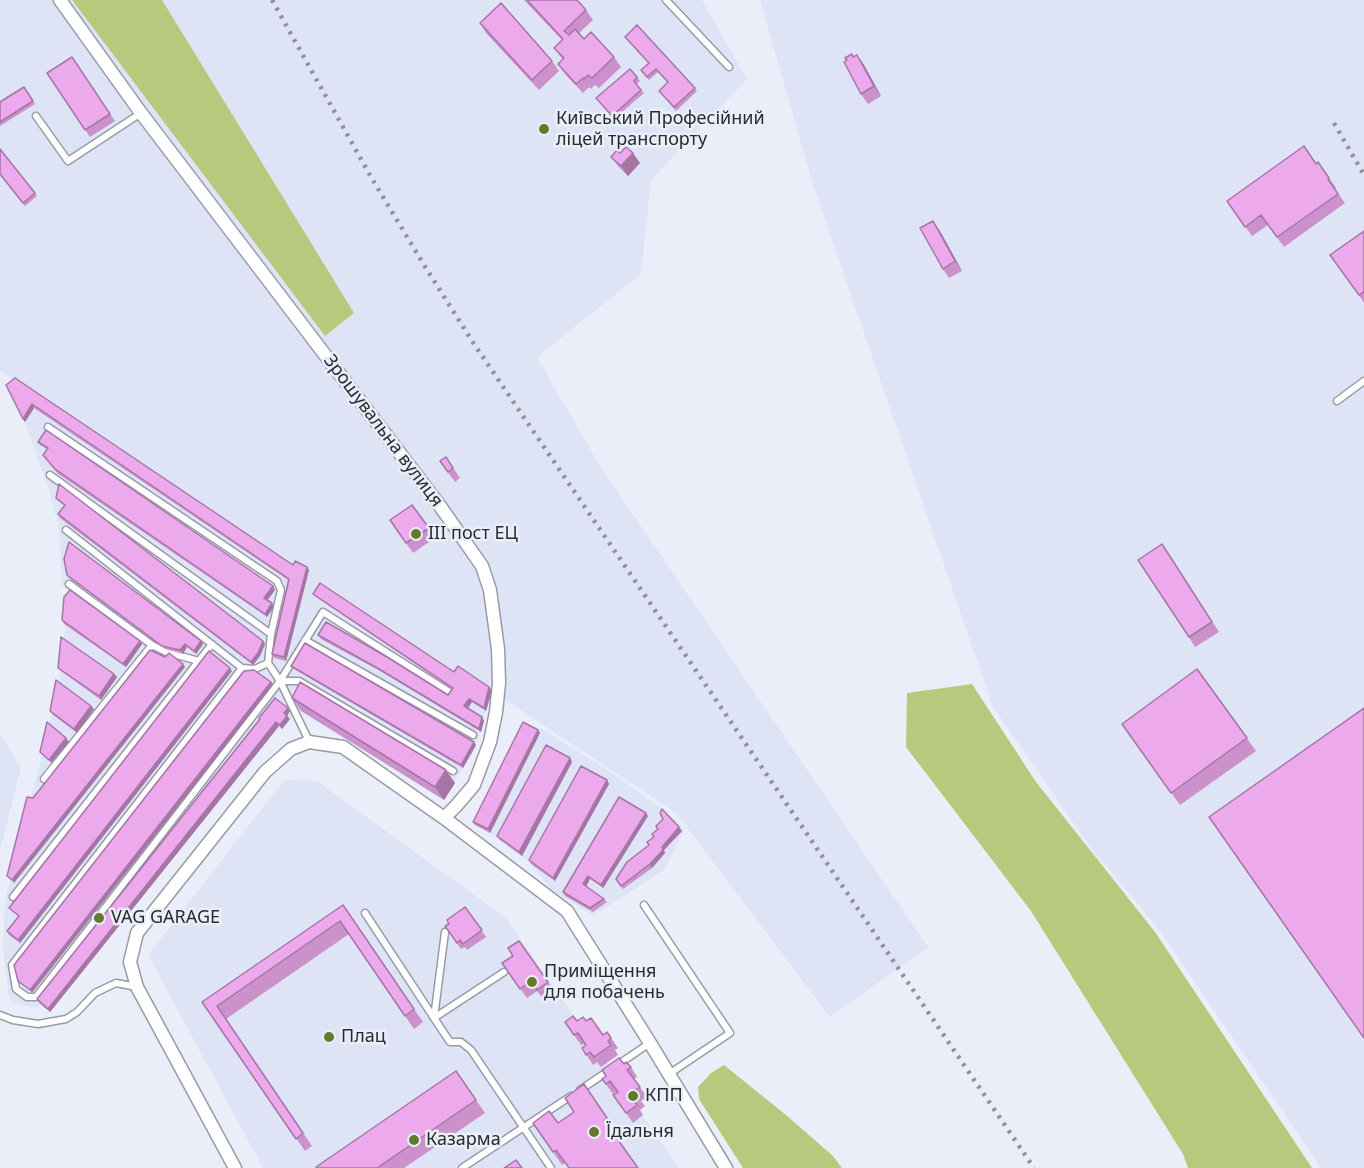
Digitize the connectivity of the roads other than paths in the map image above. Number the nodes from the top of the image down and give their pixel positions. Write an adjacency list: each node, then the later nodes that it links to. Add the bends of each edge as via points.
1 (60, 0): 4 (street, Зрошувальна вулиця)
2 (666, 0): 3 (lane)
3 (729, 67)
4 (141, 113): 5 (lane, via 68,161); 25 (street, Зрошувальна вулиця, via 482,566 490,590 498,649 496,712 474,785)
5 (36, 116)
6 (1364, 381): 7 (lane)
7 (1337, 401)
8 (48, 427): 12 (lane, via 278,581 281,590)
9 (50, 476): 12 (lane)
10 (66, 530): 14 (lane)
11 (69, 584): 15 (lane)
12 (271, 634): 17 (lane)
13 (305, 640): 19 (lane); 20 (lane, via 323,612); 21 (lane)
14 (212, 644): 16 (lane); 18 (lane)
15 (152, 645): 16 (lane); 24 (lane)
16 (199, 661): 26 (lane)
17 (268, 663): 18 (lane, via 255,669); 19 (lane)
18 (242, 668): 19 (lane, via 12,965 16,989 27,997 36,997)
19 (280, 681): 22 (lane); 23 (lane, via 299,681)
20 (448, 691)
21 (472, 735)
22 (309, 742): 25 (street, via 343,747); 31 (street, via 291,749 265,771 137,933 130,962)
23 (453, 771)
24 (44, 779)
25 (444, 818): 34 (street, via 567,910)
26 (13, 897)
27 (644, 905): 35 (lane, via 730,1033)
28 (365, 914): 33 (lane)
29 (445, 932): 33 (lane)
30 (504, 972): 33 (lane)
31 (137, 987): 32 (lane, via 116,983 95,993 66,1019 38,1024); 37 (street)
32 (0, 1016)
33 (434, 1018): 36 (lane, via 450,1042 461,1042 471,1050)
34 (650, 1043): 35 (street); 36 (lane)
35 (669, 1074): 40 (street)
36 (523, 1127): 38 (lane); 39 (lane)
37 (235, 1168)
38 (462, 1168)
39 (551, 1168)
40 (726, 1168)

